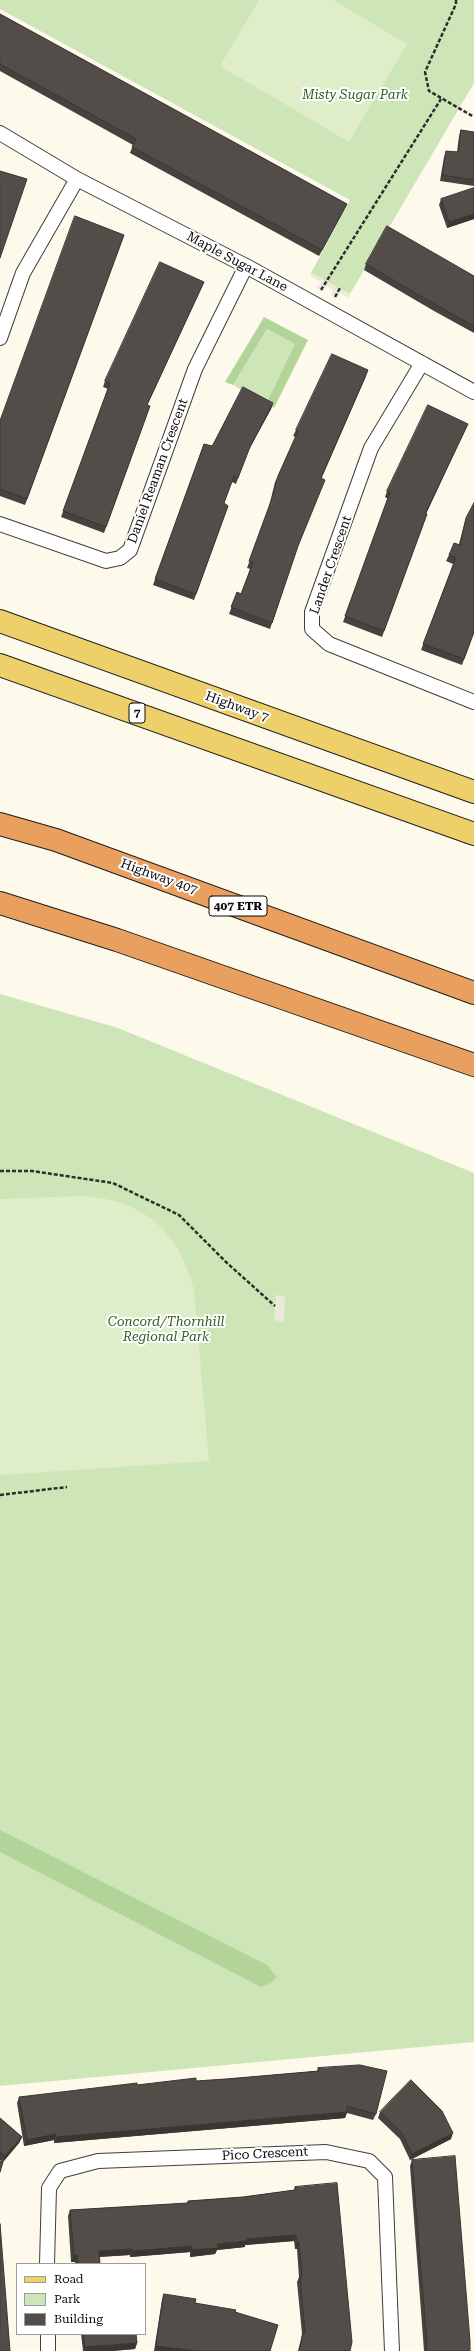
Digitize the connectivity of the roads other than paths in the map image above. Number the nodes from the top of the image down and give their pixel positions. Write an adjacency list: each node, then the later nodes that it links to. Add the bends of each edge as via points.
1 (0, 133): 2 (street, Maple Sugar Lane)
2 (77, 179): 3 (street, Maple Sugar Lane); 4 (street, via 23,273)
3 (246, 266): 5 (street, Maple Sugar Lane); 7 (street, Daniel Reaman Crescent, via 195,369 130,550 120,558 106,561)
4 (0, 338)
5 (422, 363): 6 (street, Maple Sugar Lane); 10 (street, Lander Crescent, via 371,448 312,612 312,629 329,644)
6 (474, 392)
7 (0, 524)
8 (0, 621): 11 (main road, Highway 7)
9 (0, 664): 13 (main road, 7)
10 (474, 702)
11 (474, 792)
12 (0, 824): 15 (highway, Highway 407 / 407 ETR, via 56,840)
13 (474, 834)
14 (0, 903): 16 (highway, via 117,940)
15 (474, 992)
16 (474, 1065)
17 (46, 2263): 20 (street, Pico Crescent, via 49,2188 60,2171 98,2161 326,2152 369,2161 385,2177)
18 (48, 2335): 19 (street)
19 (48, 2351)
20 (392, 2351)

